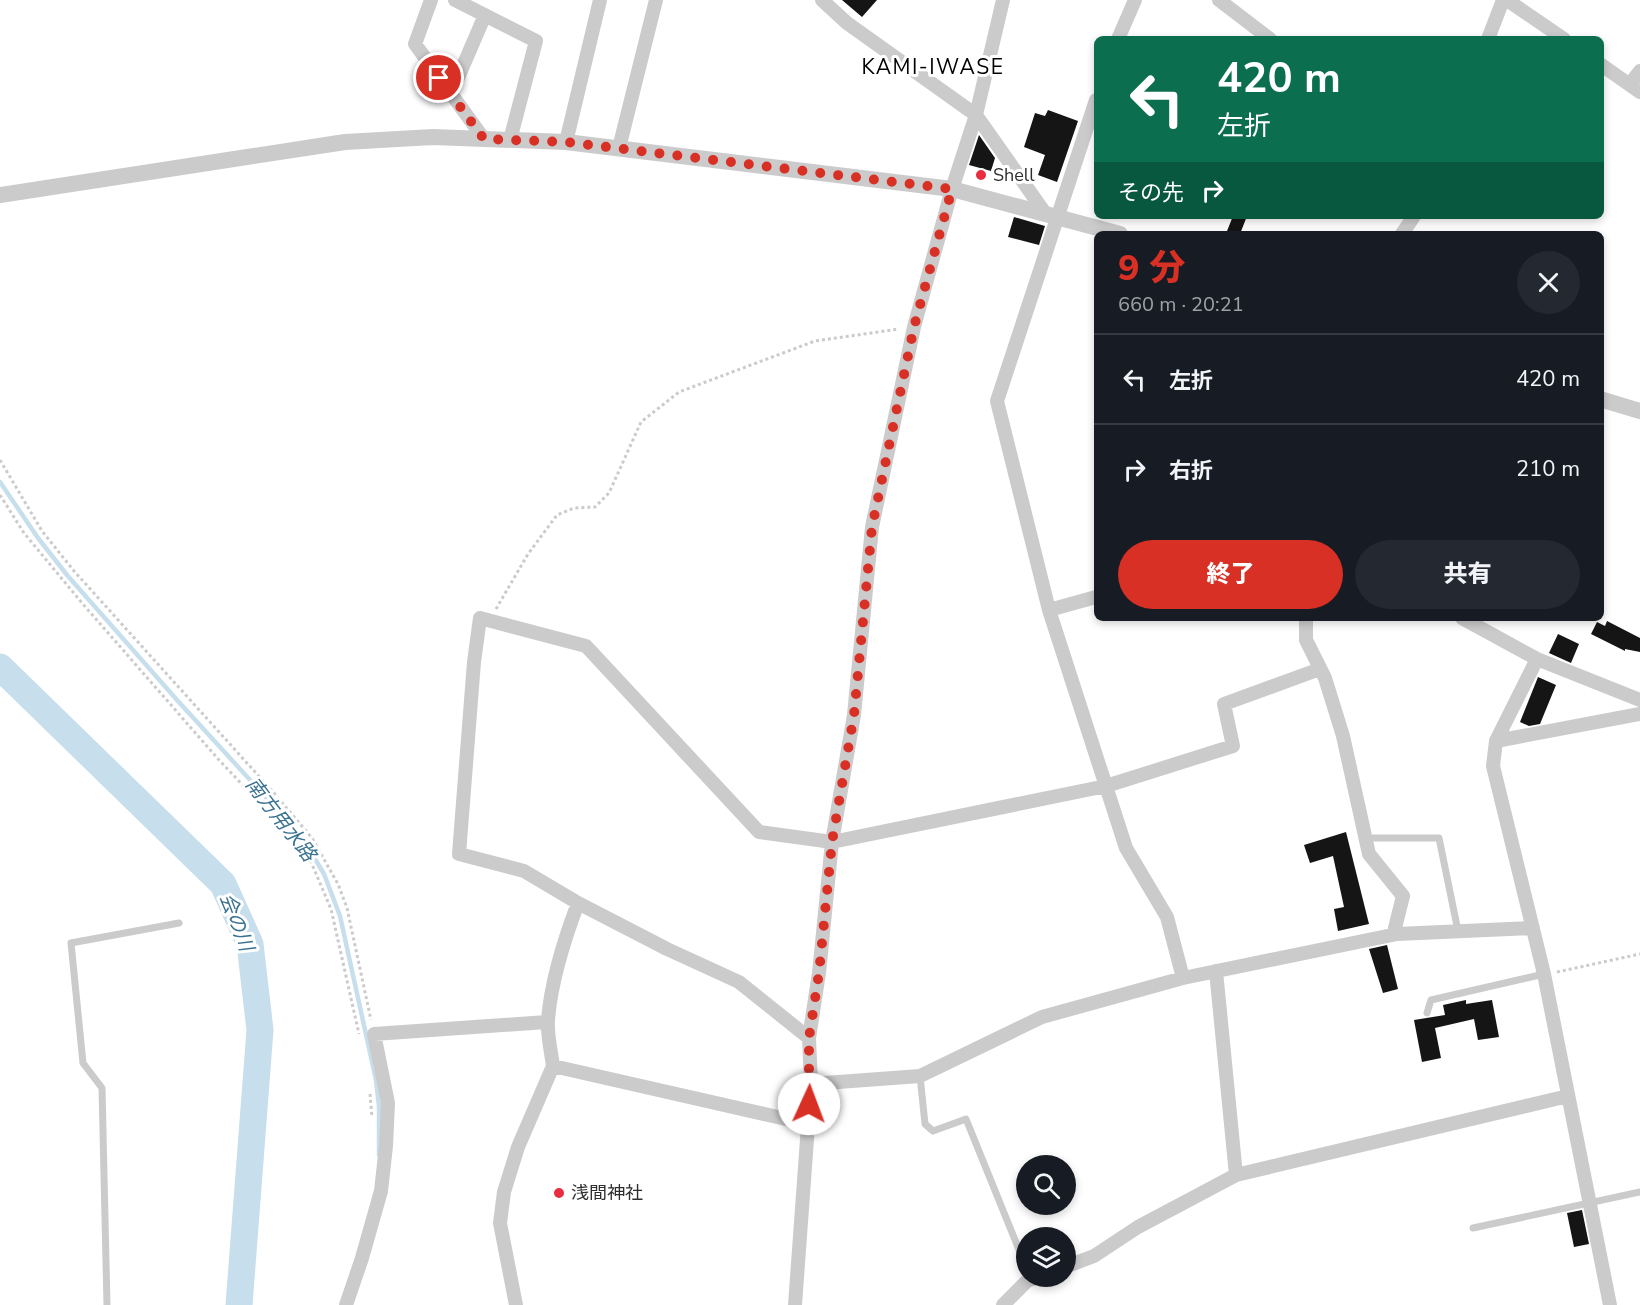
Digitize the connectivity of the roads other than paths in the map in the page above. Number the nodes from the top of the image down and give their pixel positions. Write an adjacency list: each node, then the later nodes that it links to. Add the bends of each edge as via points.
1 (431, 0): 18 (street, via 415,45)
2 (455, 0): 10 (street)
3 (600, 0): 23 (street)
4 (656, 0): 24 (street)
5 (822, 0): 20 (street, via 847,23)
6 (1003, 0): 20 (street)
7 (1135, 0): 11 (street)
8 (1219, 0): 12 (street)
9 (1505, 0): 13 (street); 14 (street)
10 (485, 15): 18 (street); 22 (street, via 536,40)
11 (1119, 36)
12 (1266, 36)
13 (1489, 36)
14 (1559, 36)
15 (1604, 67): 17 (street)
16 (1640, 71): 17 (street)
17 (1635, 88)
18 (451, 94): 21 (street)
19 (1094, 105): 27 (street)
20 (976, 115): 25 (street); 27 (street)
21 (484, 139): 22 (street); 26 (street, via 433,137 345,142)
22 (510, 140): 23 (street)
23 (566, 142): 24 (street)
24 (619, 148): 25 (street)
25 (952, 189): 27 (street); 42 (street, via 914,327 872,527 854,715)
26 (0, 195)
27 (1051, 215): 28 (street); 32 (street, via 996,401)
28 (1109, 231)
29 (1604, 400): 30 (street)
30 (1640, 411)
31 (1094, 598): 32 (street)
32 (1049, 610): 40 (street)
33 (1306, 621): 36 (street, via 1306,640)
34 (1467, 621): 35 (street)
35 (1537, 659): 37 (street); 39 (street)
36 (1320, 669): 40 (street, via 1224,704 1233,747); 41 (street, via 1343,736)
37 (1640, 700)
38 (1640, 714): 39 (street)
39 (1496, 741): 45 (street, via 1493,765)
40 (1106, 786): 42 (street); 50 (street, via 1126,848 1167,917)
41 (1366, 838): 46 (lane, via 1439,838); 47 (street, via 1369,854 1403,896)
42 (832, 842): 43 (street, via 759,832 586,646 480,618 459,854 524,871); 53 (street)
43 (578, 903): 52 (street, via 555,978); 53 (street, via 739,982)
44 (179, 923): 66 (lane, via 71,943 83,1063 102,1088)
45 (1533, 928): 46 (street); 49 (street)
46 (1458, 931): 47 (street)
47 (1397, 934): 48 (street)
48 (1216, 971): 50 (street); 59 (street)
49 (1544, 974): 51 (lane, via 1431,1000); 57 (street)
50 (1183, 978): 55 (street, via 1042,1017)
51 (1427, 1013)
52 (548, 1022): 54 (street); 67 (street, via 374,1034 388,1102 386,1146 381,1191)
53 (809, 1038): 56 (street)
54 (553, 1066): 58 (street); 68 (street, via 518,1147 504,1192 500,1223)
55 (920, 1076): 56 (street); 63 (lane, via 925,1124 933,1131 966,1119)
56 (811, 1084): 58 (street)
57 (1568, 1096): 59 (street); 61 (street)
58 (808, 1124): 69 (street)
59 (1236, 1175): 64 (street)
60 (1640, 1192): 61 (lane)
61 (1590, 1203): 62 (lane); 71 (street)
62 (1473, 1228)
63 (1016, 1237)
64 (1076, 1263)
65 (1021, 1287): 70 (street)
66 (107, 1305)
67 (346, 1305)
68 (516, 1305)
69 (795, 1305)
70 (1003, 1305)
71 (1610, 1305)

